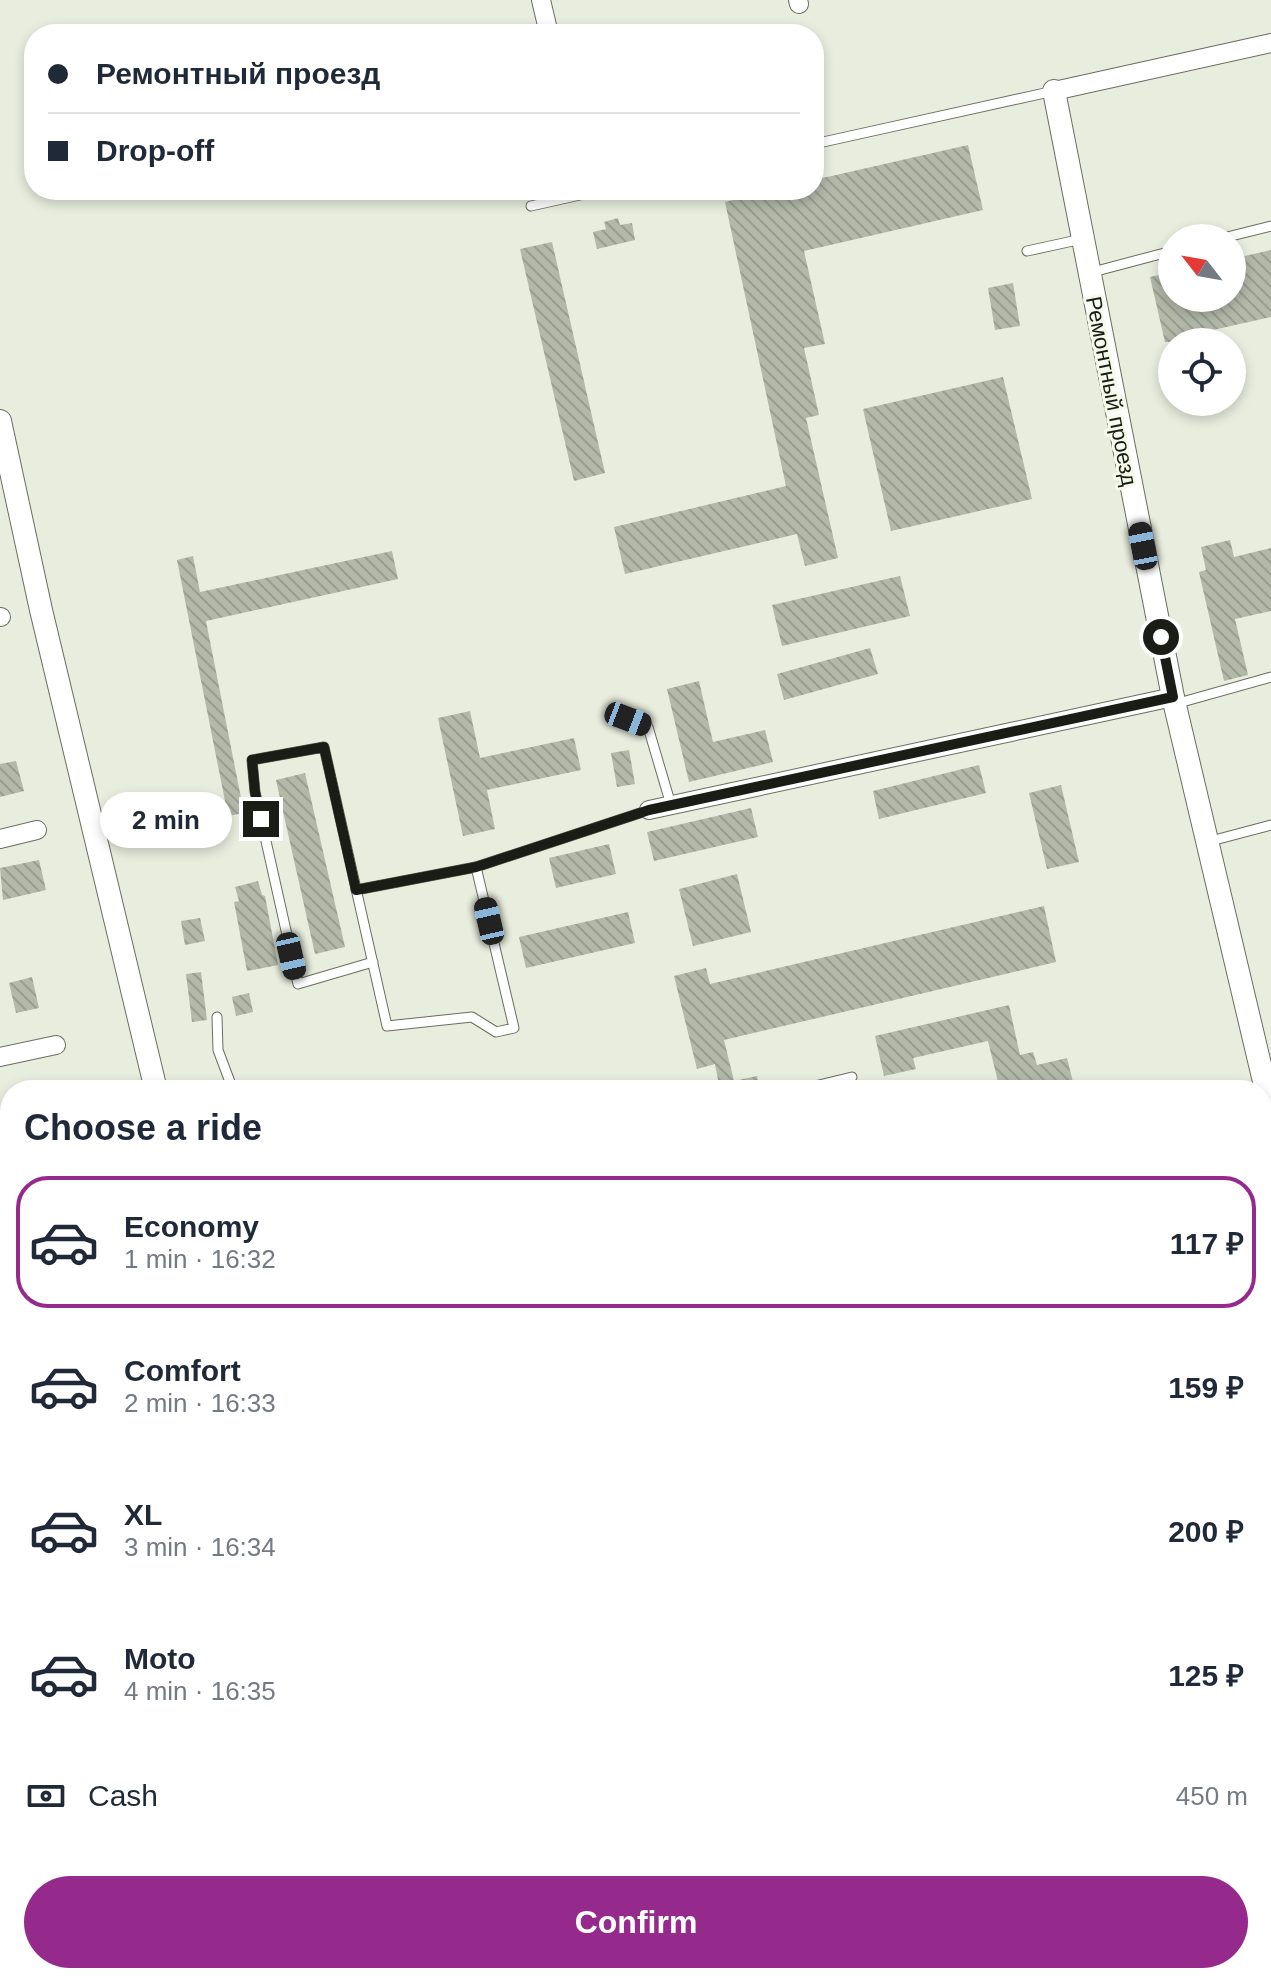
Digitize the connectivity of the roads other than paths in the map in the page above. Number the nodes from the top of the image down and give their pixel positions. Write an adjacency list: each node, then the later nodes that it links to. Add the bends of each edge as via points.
1 (541, 0): 2 (street)
2 (547, 24)
3 (1271, 43): 4 (street)
4 (1054, 91): 5 (lane); 10 (street, Ремонтный проезд)
5 (824, 142)
6 (558, 200): 7 (lane)
7 (531, 206)
8 (1271, 226): 9 (lane)
9 (1246, 232)
10 (1082, 239): 11 (lane); 13 (street, Ремонтный проезд)
11 (1027, 251)
12 (1158, 255): 13 (lane)
13 (1089, 273): 16 (street, Ремонтный проезд)
14 (0, 421): 31 (street)
15 (1271, 677): 16 (lane)
16 (1174, 701): 18 (street); 23 (street, Ремонтный проезд)
17 (615, 721): 18 (lane, via 628,719 648,727)
18 (671, 805): 19 (street)
19 (649, 810): 24 (lane)
20 (1271, 825): 23 (lane)
21 (37, 830): 22 (street)
22 (0, 839)
23 (1207, 842): 34 (street, Ремонтный проезд)
24 (476, 867): 25 (lane); 26 (lane, via 514,1028 496,1032 472,1017 387,1026)
25 (356, 890): 26 (lane); 26 (lane, via 324,747 252,760 298,984)
26 (373, 962)
27 (217, 1017): 32 (lane, via 218,1050)
28 (56, 1045): 29 (street)
29 (0, 1057)
30 (852, 1077): 33 (lane)
31 (154, 1080)
32 (229, 1080)
33 (840, 1080)
34 (1264, 1080)

